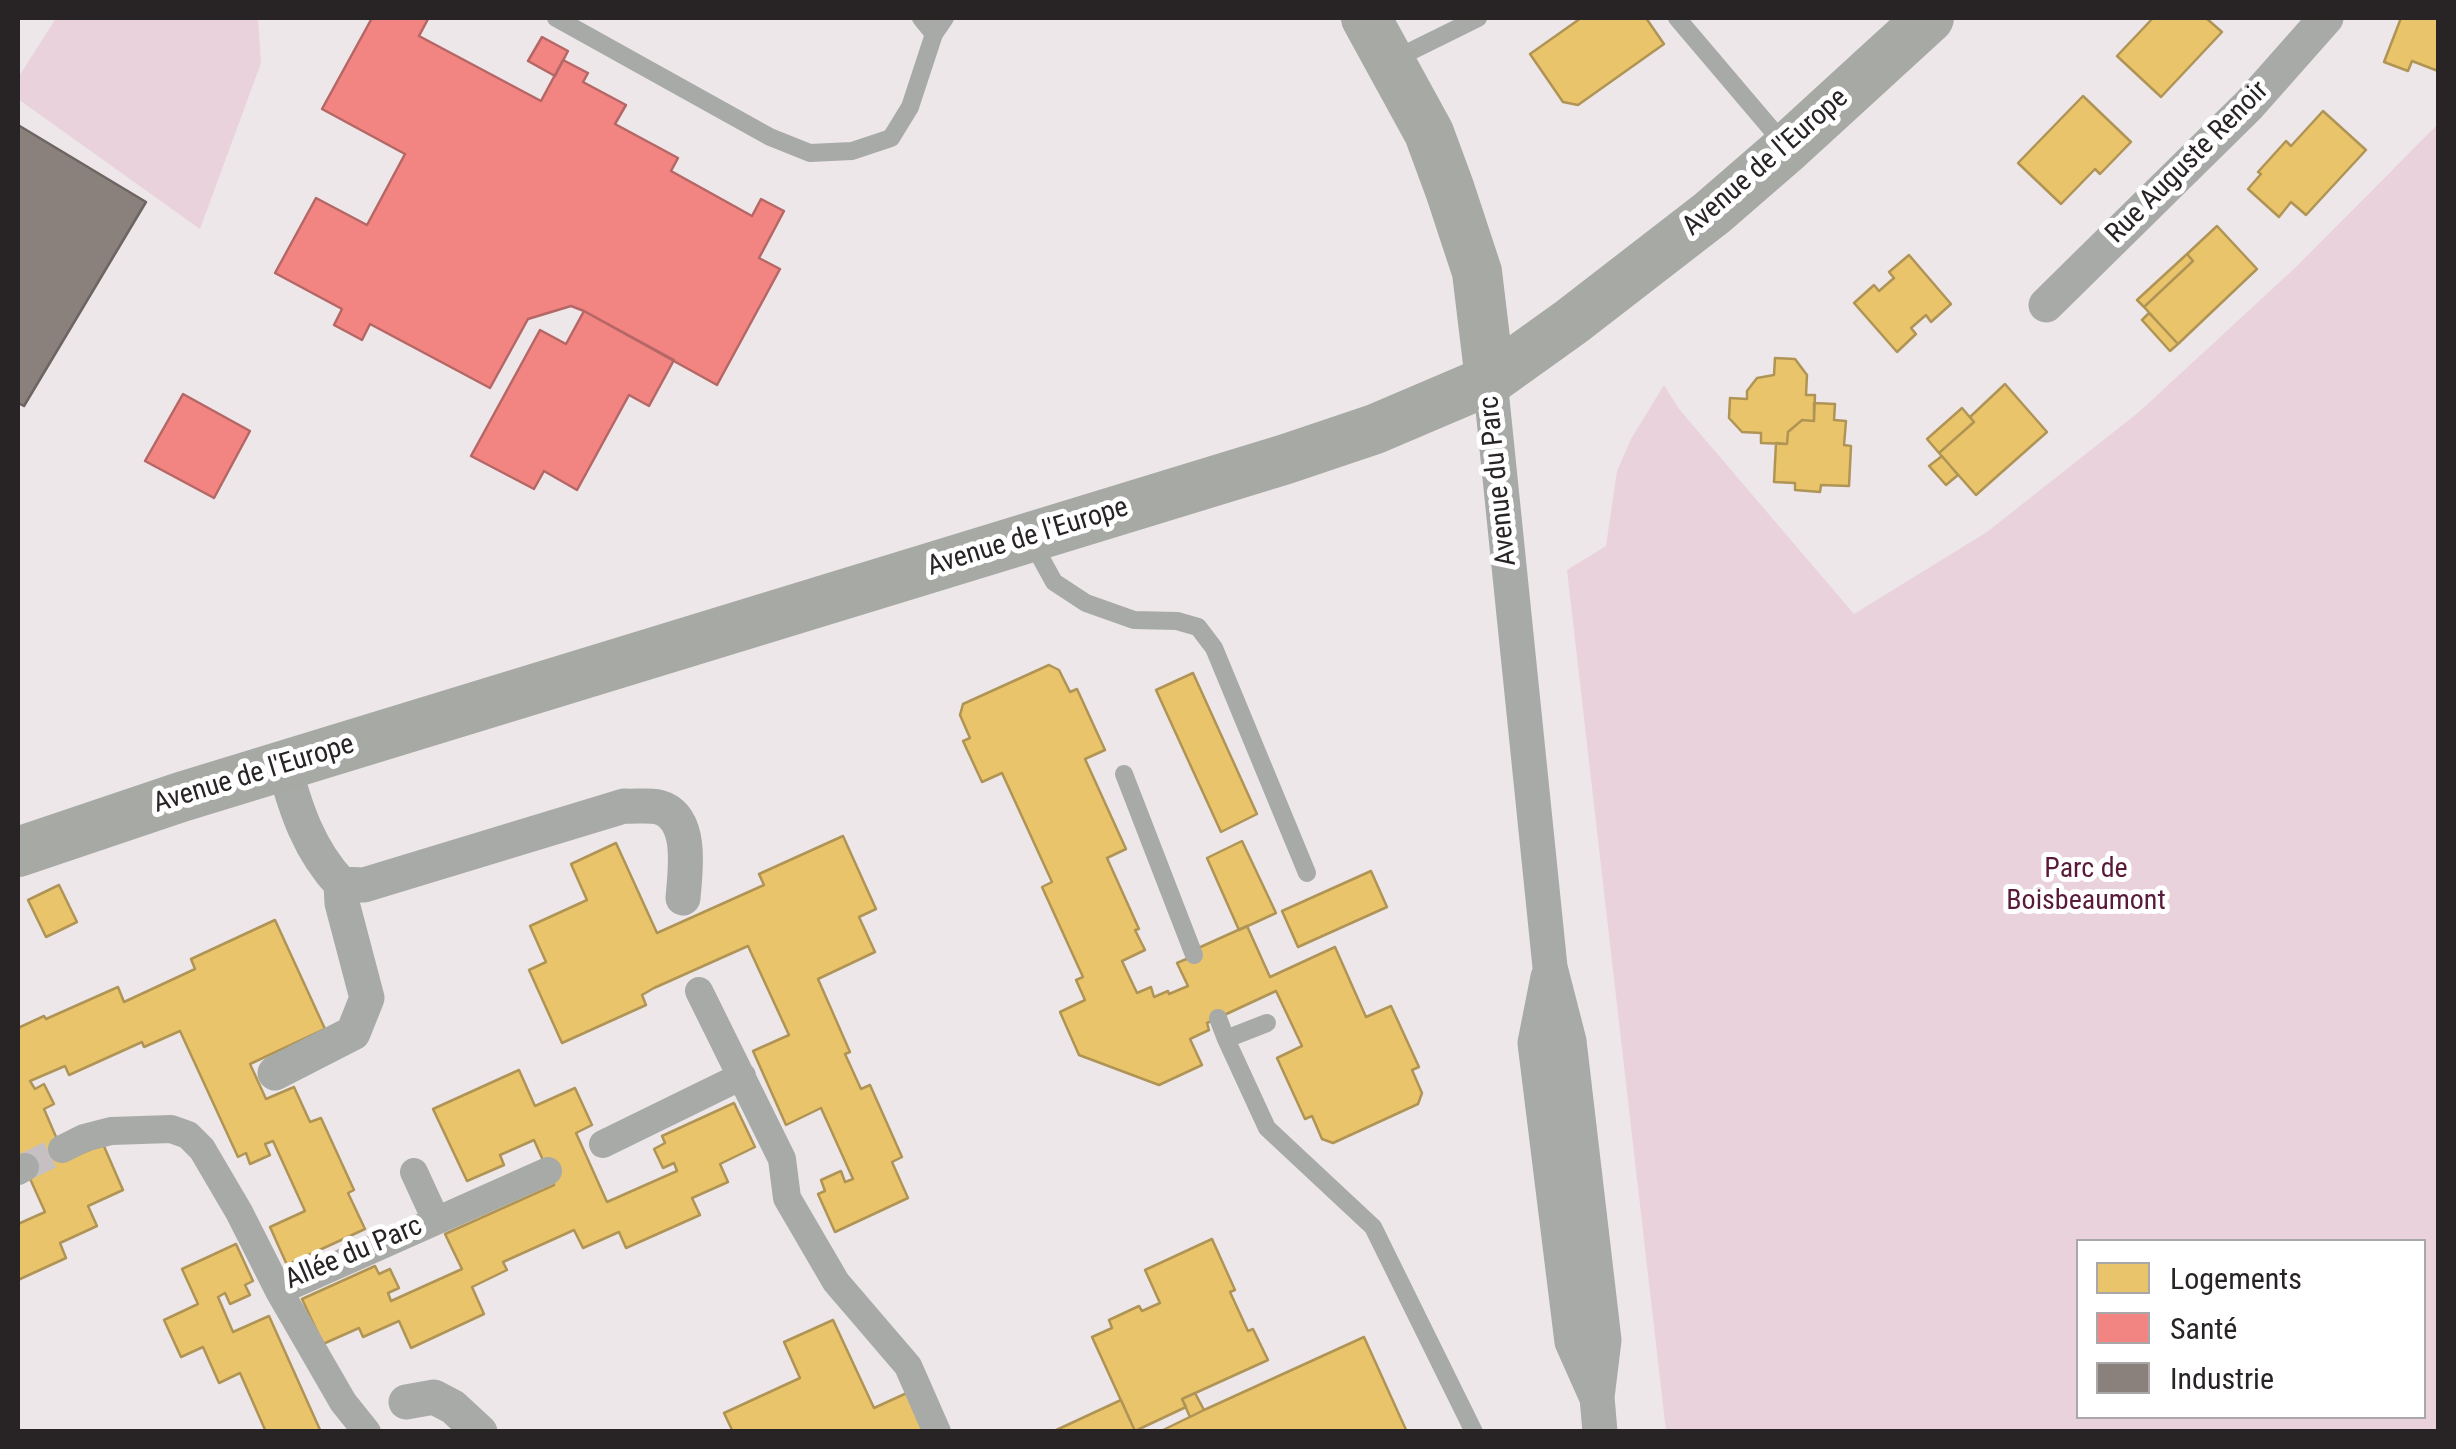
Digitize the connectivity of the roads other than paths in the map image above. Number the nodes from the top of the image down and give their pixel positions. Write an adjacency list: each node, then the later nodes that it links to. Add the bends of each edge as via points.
1 (556, 18): 9 (lane, via 810,153 852,151 891,138 910,107)
2 (921, 18): 9 (lane)
3 (946, 18): 9 (lane)
4 (1366, 18): 10 (main road, Avenue du Parc)
5 (1478, 18): 10 (lane)
6 (1677, 18): 11 (lane)
7 (1929, 18): 11 (main road, Avenue de l'Europe)
8 (2326, 18): 12 (street, Rue Auguste Renoir, via 2249,105)
9 (934, 34)
10 (1392, 61): 13 (main road, Avenue du Parc, via 1430,133 1477,272)
11 (1787, 148): 13 (main road, Avenue de l'Europe, via 1685,235)
12 (2046, 305)
13 (1490, 380): 14 (main road, Avenue de l'Europe, via 1355,436); 35 (street, Avenue du Parc, via 1550,966 1570,1041 1604,1340)
14 (1030, 538): 15 (main road, Avenue de l'Europe); 18 (lane, via 1054,582 1086,603 1134,620 1198,627 1214,648)
15 (284, 766): 17 (main road, Avenue de l'Europe); 19 (street, via 306,835)
16 (1124, 774): 21 (lane)
17 (18, 852)
18 (1307, 873)
19 (341, 884): 20 (street, via 364,885 624,806 663,808 676,820 686,844); 26 (street, via 368,998 353,1033)
20 (683, 898)
21 (1194, 955)
22 (699, 991): 27 (street)
23 (1218, 1018): 25 (lane)
24 (1267, 1023): 25 (lane)
25 (1226, 1039): 39 (lane, via 1266,1128 1373,1227)
26 (275, 1074)
27 (742, 1076): 28 (street); 38 (street, via 782,1159 787,1198 836,1282 908,1366)
28 (603, 1144)
29 (62, 1149): 33 (street, Allée du Parc, via 111,1131 171,1129 188,1135 202,1148)
30 (548, 1170): 32 (street, Allée du Parc)
31 (414, 1172): 32 (street)
32 (436, 1220): 33 (street, Allée du Parc)
33 (279, 1291): 36 (street)
34 (406, 1402): 37 (street, via 434,1397)
35 (1599, 1414)
36 (367, 1432)
37 (480, 1432)
38 (937, 1432)
39 (1474, 1432)

